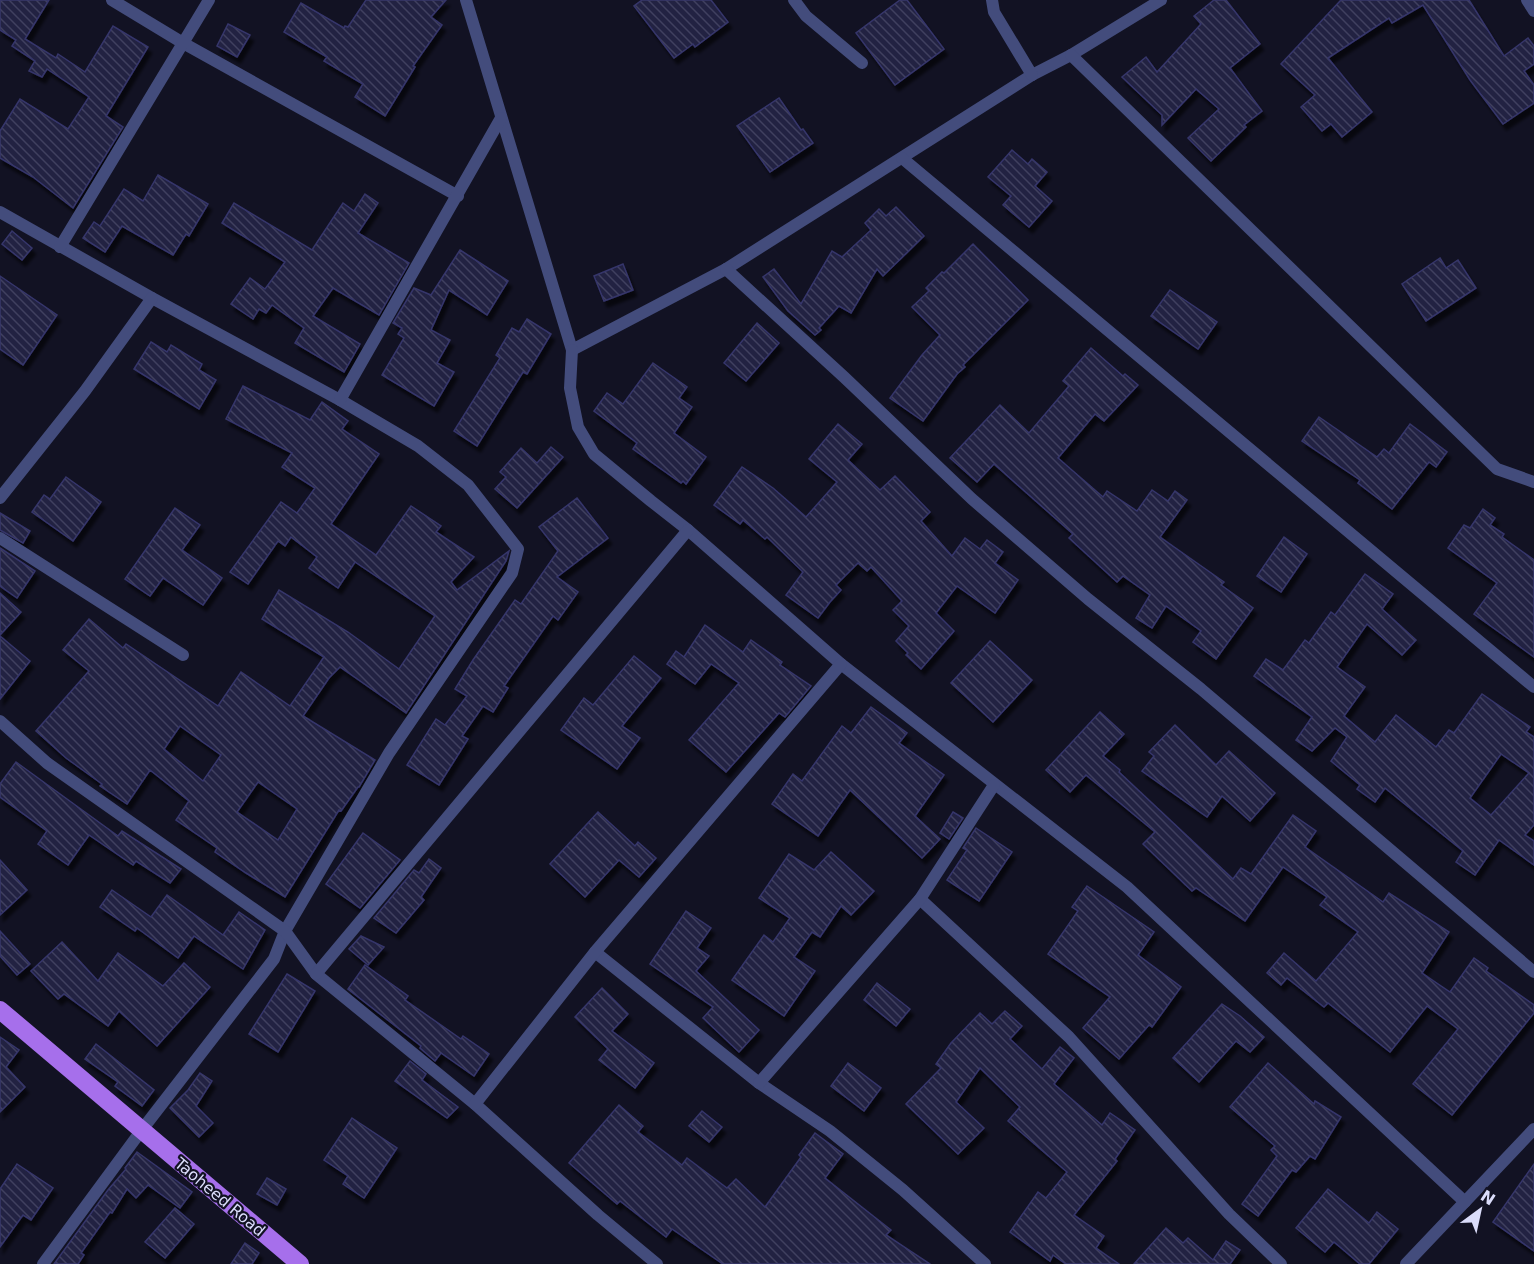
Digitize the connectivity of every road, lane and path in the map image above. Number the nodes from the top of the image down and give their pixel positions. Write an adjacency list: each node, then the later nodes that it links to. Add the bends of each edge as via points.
1 (112, 0): 9 (street)
2 (209, 0): 9 (street)
3 (466, 0): 13 (street)
4 (794, 0): 11 (street, via 806,16)
5 (992, 0): 12 (street, via 994,12)
6 (1161, 0): 10 (street)
7 (1527, 0): 8 (street)
8 (1534, 11)
9 (183, 43): 15 (street); 17 (street)
10 (1071, 55): 12 (street); 22 (street, via 1497,468)
11 (862, 63)
12 (1032, 75): 14 (street)
13 (501, 118): 15 (street); 20 (street)
14 (902, 158): 18 (street); 28 (street)
15 (458, 196): 21 (street)
16 (0, 212): 17 (street)
17 (60, 247): 19 (street)
18 (726, 269): 20 (street); 34 (street, via 972,499)
19 (152, 298): 21 (street); 23 (street)
20 (572, 350): 24 (street, via 570,388 578,427 594,454)
21 (340, 400): 32 (street, via 418,446 468,485 518,549 512,573 389,753)
22 (1534, 483)
23 (0, 498)
24 (688, 530): 27 (street); 35 (street)
25 (0, 538): 26 (street)
26 (183, 655)
27 (841, 664): 30 (street); 33 (street)
28 (1534, 687)
29 (0, 721): 32 (street, via 47,763)
30 (994, 784): 31 (street); 41 (street, via 1127,886)
31 (920, 899): 37 (street); 46 (street, via 1069,1037 1229,1214)
32 (285, 930): 35 (street); 40 (street, via 274,959)
33 (595, 952): 37 (street); 38 (street)
34 (1534, 972)
35 (316, 974): 38 (street)
36 (0, 1010): 40 (main road, Taoheed Road)
37 (759, 1083): 45 (street, via 830,1131)
38 (475, 1104): 44 (street)
39 (1534, 1129): 41 (street)
40 (141, 1131): 42 (street); 43 (main road, Taoheed Road)
41 (1465, 1202): 47 (street)
42 (43, 1264)
43 (300, 1264)
44 (657, 1264)
45 (985, 1264)
46 (1281, 1264)
47 (1406, 1264)

